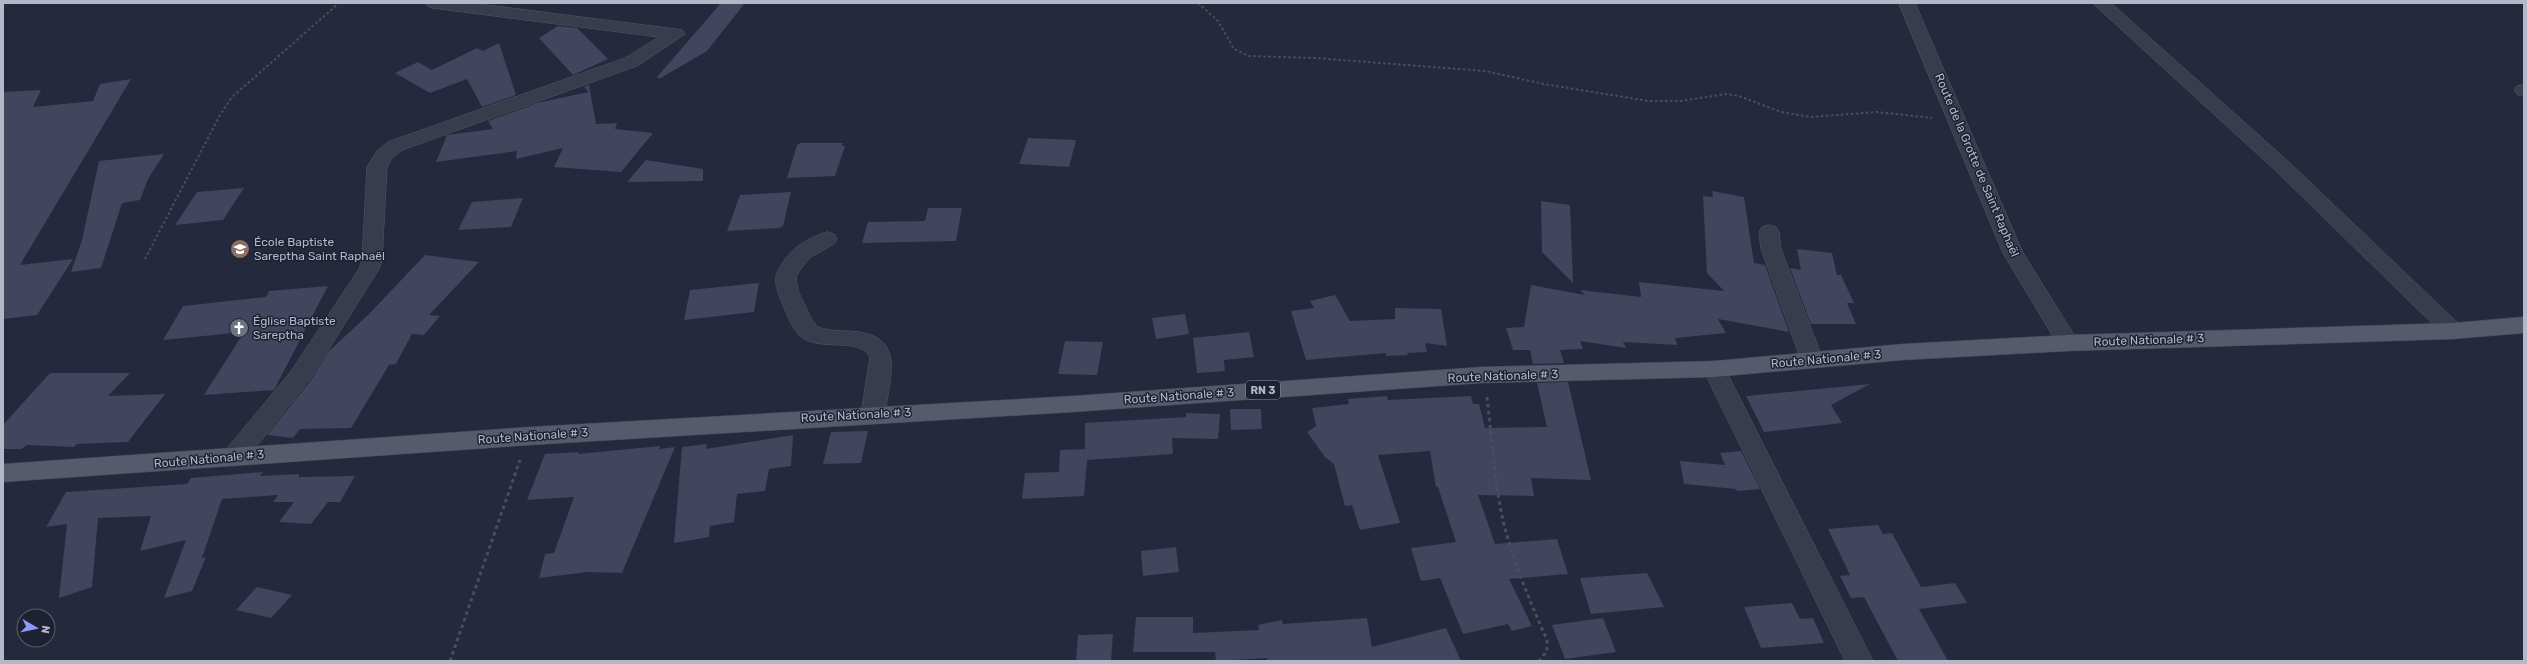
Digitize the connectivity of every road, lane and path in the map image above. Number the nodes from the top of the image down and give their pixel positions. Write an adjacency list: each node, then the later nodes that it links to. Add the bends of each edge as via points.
1 (339, 3): 9 (path, via 232,97 220,115)
2 (432, 3): 18 (street, via 676,34 631,62 395,146 384,155 377,167 372,260 369,269 300,376)
3 (1198, 3): 6 (path, via 1218,21 1234,49 1249,56 1314,58 1485,71 1559,87 1648,101 1680,101 1727,94 1781,112 1811,117 1877,112)
4 (1907, 3): 6 (street, Route de la Grotte de Saint Raphaël)
5 (2101, 3): 11 (street, via 2283,167)
6 (1958, 122): 12 (street, Route de la Grotte de Saint Raphaël, via 2014,252)
7 (1769, 232): 13 (street, via 1771,249)
8 (827, 239): 16 (street, via 805,251 791,265 785,277 785,286 809,332 867,341 875,345 881,356)
9 (145, 259)
10 (2524, 326): 11 (main road, Route Nationale # 3 / RN 3)
11 (2453, 331): 12 (main road, Route Nationale # 3 / RN 3)
12 (2068, 343): 13 (main road, Route Nationale # 3 / RN 3)
13 (1812, 360): 14 (main road, Route Nationale # 3 / RN 3)
14 (1714, 369): 15 (main road, Route Nationale # 3 / RN 3); 22 (street)
15 (1481, 375): 16 (main road, Route Nationale # 3 / RN 3, via 1073,404); 21 (path, via 1487,397 1491,449 1508,540 1547,640 1545,656)
16 (873, 414): 17 (main road, Route Nationale # 3 / RN 3)
17 (530, 436): 18 (main road, Route Nationale # 3 / RN 3); 20 (path)
18 (234, 456): 19 (main road, Route Nationale # 3 / RN 3)
19 (3, 473)
20 (450, 661)
21 (1539, 661)
22 (1859, 661)

